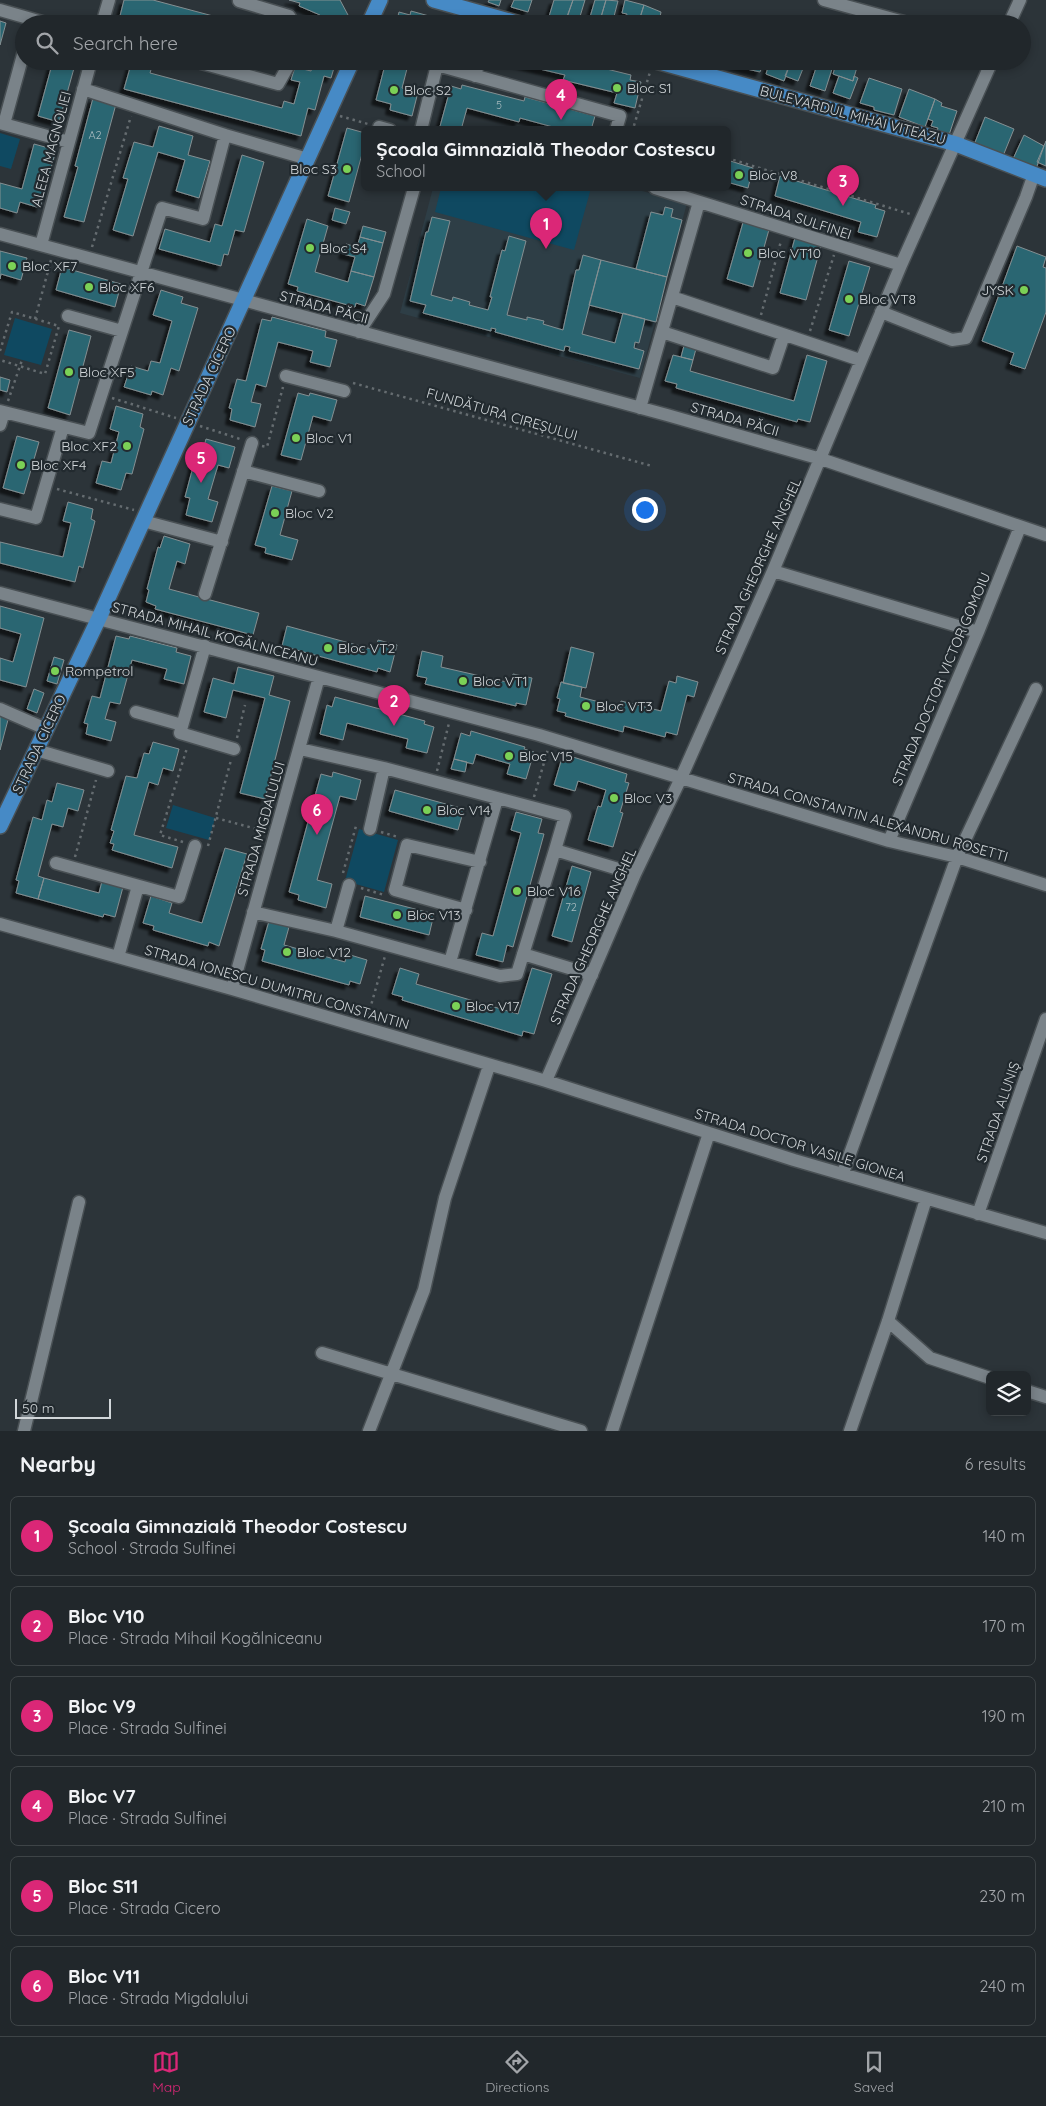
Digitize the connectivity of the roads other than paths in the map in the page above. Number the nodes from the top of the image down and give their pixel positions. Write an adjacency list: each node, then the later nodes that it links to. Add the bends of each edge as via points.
1 (109, 0): 9 (street)
2 (237, 0): 10 (street)
3 (380, 0): 11 (main road)
4 (434, 0): 12 (main road)
5 (824, 0): 13 (street)
6 (1020, 0): 14 (street)
7 (0, 10): 8 (street)
8 (15, 15)
9 (105, 15)
10 (286, 15)
11 (373, 15)
12 (477, 15)
13 (878, 15)
14 (1013, 15)
15 (18, 70): 27 (street)
16 (88, 70): 26 (street, ALEEA MAGNOLIEI)
17 (227, 70): 18 (street, via 278,84)
18 (286, 70)
19 (348, 70): 33 (main road, STRADA CICERO)
20 (436, 70): 28 (street)
21 (454, 70): 25 (street)
22 (477, 70): 25 (street)
23 (669, 70): 32 (main road, BULEVARDUL MIHAI VITEAZU)
24 (988, 70): 32 (street, STRADA GHEORGHE ANGHEL)
25 (475, 76): 29 (street, via 620,116)
26 (83, 89): 30 (street); 31 (street, ALEEA MAGNOLIEI)
27 (2, 124): 31 (street)
28 (422, 126)
29 (618, 126)
30 (225, 135): 33 (street); 41 (street, via 203,219 162,208)
31 (69, 142): 39 (street, ALEEA MAGNOLIEI)
32 (956, 144): 34 (main road, BULEVARDUL MIHAI VITEAZU); 40 (street, STRADA GHEORGHE ANGHEL)
33 (308, 159): 43 (main road, STRADA CICERO)
34 (1040, 177): 44 (street, via 1022,206 966,338 952,340)
35 (413, 191): 47 (street, via 384,294)
36 (664, 191): 37 (street, STRADA SULFINEI)
37 (699, 202): 40 (street, STRADA SULFINEI); 42 (street)
38 (0, 234): 39 (street, STRADA PĂCII)
39 (41, 245): 41 (street, STRADA PĂCII)
40 (900, 266): 44 (street, STRADA GHEORGHE ANGHEL)
41 (141, 272): 43 (street, STRADA PĂCII); 46 (street)
42 (672, 297): 48 (street); 49 (street)
43 (244, 300): 47 (street, STRADA PĂCII); 62 (main road, STRADA CICERO)
44 (881, 312): 50 (street, STRADA GHEORGHE ANGHEL)
45 (68, 316): 46 (street)
46 (122, 331): 56 (street, via 89,433)
47 (359, 332): 53 (street, STRADA PĂCII)
48 (662, 332): 49 (street, via 773,368); 53 (street)
49 (784, 335): 50 (street)
50 (860, 360): 58 (street, STRADA GHEORGHE ANGHEL)
51 (286, 376): 52 (street)
52 (346, 386)
53 (640, 408): 58 (street, STRADA PĂCII)
54 (2, 412): 55 (street); 56 (street)
55 (0, 425)
56 (63, 427): 61 (street, via 36,518)
57 (252, 443): 59 (street)
58 (821, 459): 63 (street, STRADA PĂCII); 66 (street, STRADA GHEORGHE ANGHEL)
59 (244, 471): 60 (street); 65 (street)
60 (319, 491)
61 (0, 509)
62 (145, 517): 65 (street); 69 (main road, STRADA CICERO)
63 (1020, 527): 64 (street, STRADA PĂCII); 70 (street, STRADA DOCTOR VICTOR GOMOIU)
64 (1046, 535)
65 (222, 542): 68 (street)
66 (773, 571): 70 (street); 83 (street, STRADA GHEORGHE ANGHEL)
67 (0, 593): 69 (street, STRADA MIHAIL KOGĂLNICEANU)
68 (205, 594)
69 (99, 618): 71 (street, STRADA MIHAIL KOGĂLNICEANU); 77 (main road, STRADA CICERO)
70 (978, 632): 87 (street, STRADA DOCTOR VICTOR GOMOIU)
71 (205, 646): 72 (street, STRADA MIHAIL KOGĂLNICEANU); 76 (street)
72 (319, 677): 79 (street, STRADA MIGDALULUI); 83 (street, STRADA MIHAIL KOGĂLNICEANU, via 551,738)
73 (1036, 690): 90 (street)
74 (0, 709): 77 (street)
75 (136, 712): 76 (street)
76 (182, 725): 78 (street, via 180,733)
77 (46, 729): 80 (main road, STRADA CICERO)
78 (234, 749)
79 (300, 749): 81 (street); 98 (street, STRADA MIGDALULUI)
80 (36, 750): 82 (street); 85 (main road, STRADA CICERO)
81 (384, 768): 84 (street); 86 (street)
82 (103, 770)
83 (681, 778): 87 (street, STRADA CONSTANTIN ALEXANDRU ROSETTI); 93 (street, STRADA GHEORGHE ANGHEL)
84 (497, 798): 89 (street, via 565,816); 91 (street)
85 (0, 826)
86 (370, 829)
87 (889, 841): 90 (street, STRADA CONSTANTIN ALEXANDRU ROSETTI)
88 (194, 846): 96 (street, via 179,897)
89 (554, 850): 93 (street); 101 (street)
90 (957, 857): 95 (street, STRADA CONSTANTIN ALEXANDRU ROSETTI); 110 (street)
91 (480, 862): 97 (street); 97 (street, via 407,845 395,890)
92 (56, 863): 96 (street)
93 (635, 874): 104 (street, STRADA GHEORGHE ANGHEL)
94 (349, 885): 100 (street)
95 (1046, 885)
96 (138, 886): 102 (street)
97 (466, 910): 103 (street)
98 (253, 912): 100 (street); 105 (street, STRADA MIGDALULUI)
99 (0, 924): 102 (street, STRADA IONESCU DUMITRU CONSTANTIN)
100 (336, 931): 103 (street)
101 (523, 954): 103 (street, via 517,974 500,976); 104 (street)
102 (118, 957): 105 (street, STRADA IONESCU DUMITRU CONSTANTIN)
103 (450, 962)
104 (592, 974): 108 (street, STRADA GHEORGHE ANGHEL)
105 (232, 989): 107 (street, STRADA IONESCU DUMITRU CONSTANTIN)
106 (1045, 1027): 113 (street, STRADA ALUNIȘ)
107 (489, 1066): 108 (street, STRADA IONESCU DUMITRU CONSTANTIN); 117 (street, via 445,1198 424,1290)
108 (546, 1081): 109 (street, STRADA DOCTOR VASILE GIONEA)
109 (709, 1133): 110 (street, STRADA DOCTOR VASILE GIONEA); 125 (street)
110 (843, 1173): 111 (street, STRADA DOCTOR VASILE GIONEA)
111 (926, 1199): 113 (street, STRADA DOCTOR VASILE GIONEA); 115 (street)
112 (79, 1202): 122 (street)
113 (978, 1214): 114 (street, STRADA DOCTOR VASILE GIONEA)
114 (1046, 1233)
115 (888, 1321): 118 (street, via 930,1358); 126 (street)
116 (322, 1353): 117 (street)
117 (391, 1374): 121 (street); 123 (street)
118 (986, 1377)
119 (1031, 1392): 120 (street)
120 (1046, 1397)
121 (549, 1427): 124 (street)
122 (24, 1431)
123 (369, 1431)
124 (581, 1431)
125 (612, 1431)
126 (850, 1431)

